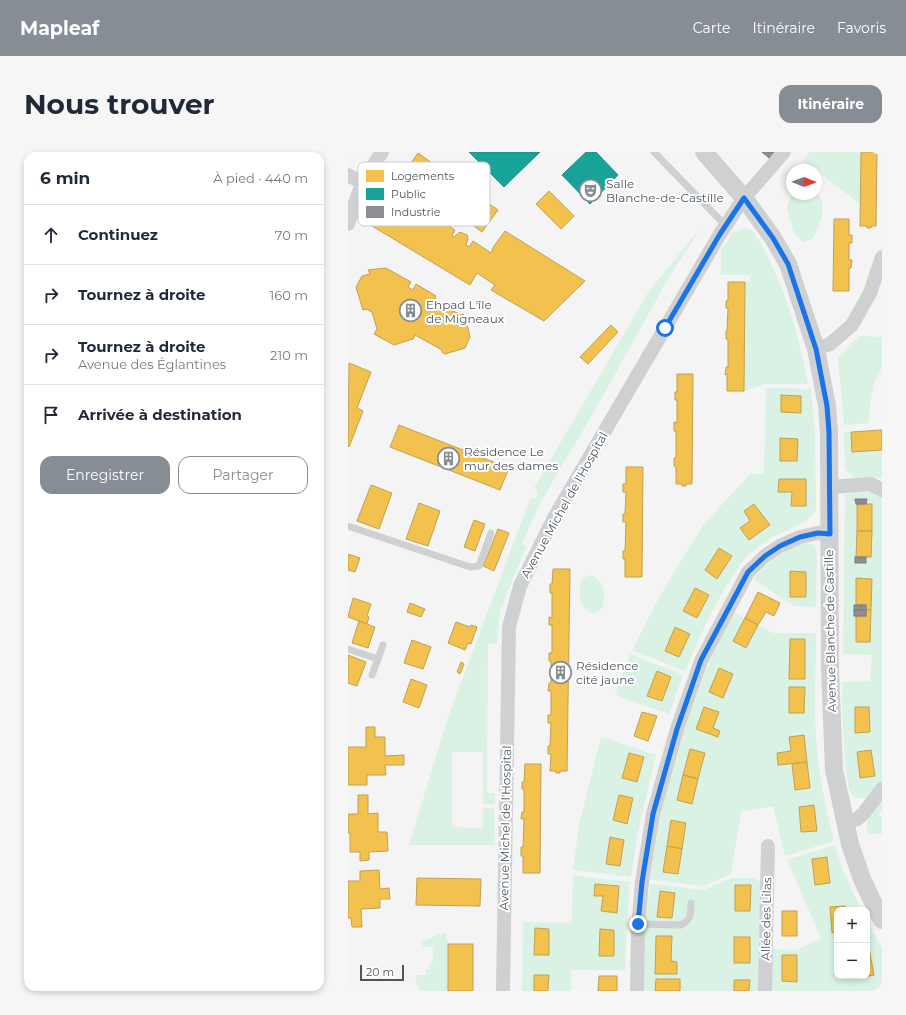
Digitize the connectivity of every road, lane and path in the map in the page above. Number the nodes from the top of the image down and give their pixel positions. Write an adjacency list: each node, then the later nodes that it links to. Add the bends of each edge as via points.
1 (382, 152): 5 (street)
2 (654, 152): 11 (lane)
3 (704, 152): 9 (street, Avenue Blanche de Castille)
4 (784, 152): 9 (street, Avenue Michel de l'Hospital)
5 (376, 162)
6 (348, 175): 7 (street)
7 (358, 181)
8 (358, 193): 10 (street)
9 (744, 198): 11 (street, Avenue Michel de l'Hospital); 13 (street, Avenue Blanche de Castille, via 788,264)
10 (348, 224)
11 (726, 226): 29 (street, Avenue Michel de l'Hospital, via 556,516 520,586 509,628)
12 (882, 258): 13 (street, via 870,293 852,325 830,344)
13 (816, 349): 14 (street, Avenue Blanche de Castille, via 827,406)
14 (830, 487): 15 (street, via 871,484); 18 (street, Avenue Blanche de Castille)
15 (882, 490)
16 (348, 526): 17 (lane, via 470,567 479,566)
17 (491, 533)
18 (830, 534): 24 (street, Avenue Blanche de Castille, via 834,770); 28 (street, via 818,533 800,537 780,546 748,572 701,660 677,729 653,814)
19 (383, 645): 21 (lane)
20 (348, 649): 21 (lane)
21 (378, 659): 22 (lane)
22 (372, 675)
23 (882, 789): 24 (street, via 863,814)
24 (845, 823): 27 (street, Avenue Blanche de Castille, via 862,879)
25 (768, 846): 31 (street, Allée des Lilas)
26 (691, 903): 28 (lane, via 689,919 681,925)
27 (882, 920)
28 (638, 924): 30 (street)
29 (503, 991)
30 (637, 991)
31 (765, 991)

